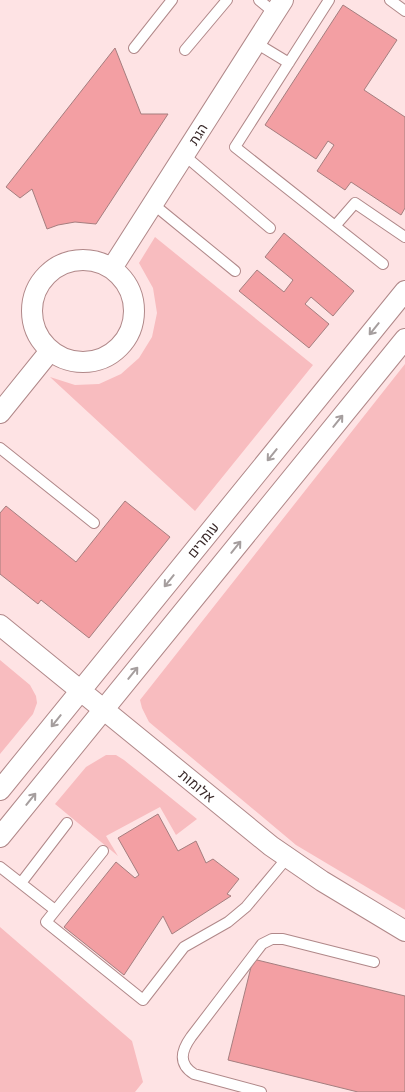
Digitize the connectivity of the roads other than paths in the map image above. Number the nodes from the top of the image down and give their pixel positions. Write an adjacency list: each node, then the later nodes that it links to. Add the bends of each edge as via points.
1 (172, 0): 9 (lane)
2 (227, 0): 10 (lane)
3 (259, 0): 6 (lane)
4 (329, 0): 11 (lane)
5 (390, 0): 7 (lane)
6 (279, 6): 8 (street, הגת)
7 (405, 11)
8 (256, 43): 11 (lane); 12 (street, הגת)
9 (134, 48)
10 (185, 50)
11 (289, 63): 14 (lane, via 235,147)
12 (184, 155): 13 (street, הגת); 15 (lane)
13 (153, 204): 18 (street, הגת); 19 (lane)
14 (335, 226): 16 (lane, via 355,203); 17 (lane)
15 (270, 228)
16 (405, 238)
17 (383, 264)
18 (112, 268): 22 (street, via 96,261 76,260 57,267 42,280 34,298 33,319 39,338); 22 (street, via 128,284 134,303 133,323 124,342 110,355 91,362 71,361)
19 (235, 271)
20 (405, 291): 27 (street, עומרים, one-way to 27)
21 (405, 339): 28 (street, one-way to 21)
22 (50, 351): 23 (street)
23 (0, 413)
24 (0, 448): 25 (lane)
25 (94, 523)
26 (0, 625): 27 (street, אלומות)
27 (81, 690): 28 (street, אלומות); 29 (street, עומרים, one-way to 29)
28 (104, 709): 31 (street, one-way to 28); 33 (street, אלומות)
29 (0, 790)
30 (67, 823): 35 (lane)
31 (0, 837)
32 (103, 851): 36 (lane)
33 (287, 858): 36 (lane, via 246,907 228,922 184,947 143,1000 46,922); 37 (street, אלומות)
34 (0, 867): 35 (lane)
35 (21, 883): 36 (lane)
36 (55, 910)
37 (405, 931)
38 (374, 962): 39 (lane, via 283,939 275,938 262,944 244,974 187,1043 182,1055 188,1071 194,1074)
39 (261, 1092)

